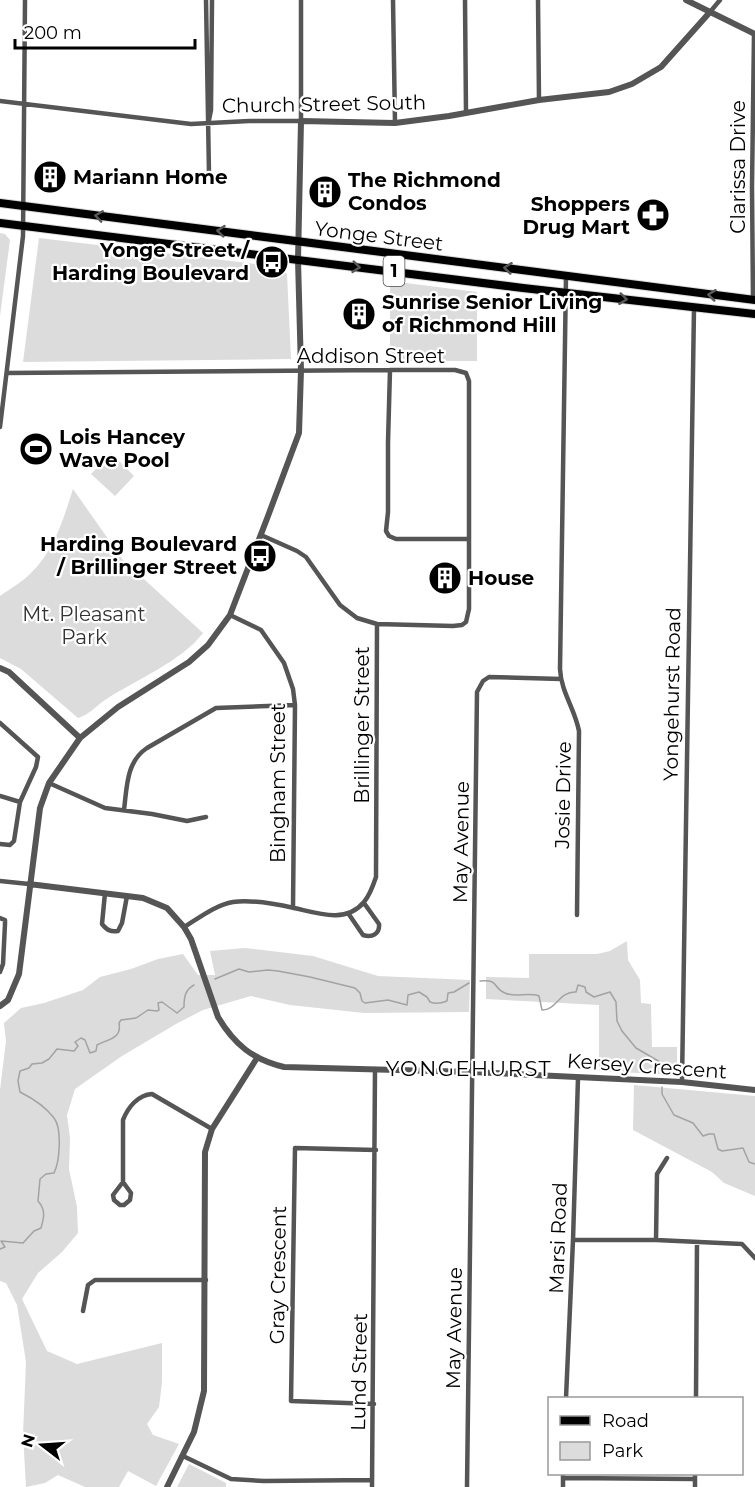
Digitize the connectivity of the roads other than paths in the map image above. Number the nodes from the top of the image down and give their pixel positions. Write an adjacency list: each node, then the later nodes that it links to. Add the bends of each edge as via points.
1 (25, 0): 14 (street)
2 (206, 0): 17 (street)
3 (212, 0): 17 (street)
4 (301, 0): 16 (street)
5 (393, 0): 18 (street)
6 (465, 0): 15 (street)
7 (538, 0): 12 (street)
8 (686, 0): 10 (street)
9 (720, 0): 10 (street, Church Street South)
10 (710, 12): 11 (street); 12 (street, Church Street South, via 661,67 647,76 609,92)
11 (754, 34): 28 (street, Clarissa Drive)
12 (538, 100): 15 (street, Church Street South)
13 (0, 101): 14 (street, Church Street South)
14 (24, 104): 17 (street, Church Street South); 21 (street)
15 (466, 113): 18 (street, Church Street South)
16 (301, 121): 17 (street, Church Street South); 18 (street, Church Street South); 24 (street)
17 (208, 123): 19 (street)
18 (395, 123)
19 (209, 174)
20 (0, 203): 21 (main road, Yonge Street / 1)
21 (24, 206): 23 (street); 24 (main road, Yonge Street / 1, one-way to 21)
22 (0, 223): 23 (main road, Yonge Street / 1)
23 (24, 226): 25 (main road, Yonge Street / 1); 33 (street)
24 (300, 242): 25 (street); 26 (main road, Yonge Street / 1, one-way to 24)
25 (298, 260): 27 (main road, Yonge Street / 1, one-way to 27); 31 (street)
26 (566, 275): 27 (street); 28 (main road, Yonge Street / 1, one-way to 26)
27 (565, 293): 29 (main road, Yonge Street / 1, one-way to 29); 40 (street)
28 (754, 300)
29 (694, 308): 30 (main road, Yonge Street / 1); 66 (street, Yongehurst Road)
30 (755, 315)
31 (301, 370): 32 (street, Addison Street); 33 (street, Addison Street); 35 (street, via 299,433)
32 (390, 370): 36 (street, Addison Street, via 463,371 469,377); 36 (street, via 386,531 396,539)
33 (7, 373): 34 (street)
34 (0, 427)
35 (261, 535): 37 (street); 38 (street, Brillinger Street, via 306,557 340,605 357,618)
36 (468, 539): 38 (street, Addison Street, via 469,609 464,624)
37 (230, 615): 41 (street, Bingham Street, via 261,630 284,663); 43 (street, via 208,645 189,662 118,707)
38 (377, 624): 54 (street, Brillinger Street, via 377,866)
39 (0, 668): 43 (street)
40 (561, 679): 57 (street, Josie Drive, via 579,731); 64 (street, May Avenue, via 489,677 477,692)
41 (295, 705): 47 (street, via 216,708 147,748 133,761); 55 (street, Bingham Street)
42 (0, 723): 46 (street, via 38,757)
43 (80, 738): 44 (street)
44 (48, 783): 47 (street, via 105,808); 51 (street, via 40,808)
45 (0, 796): 46 (street)
46 (20, 802): 49 (street, via 14,841 10,845)
47 (124, 810): 48 (street, via 187,821)
48 (206, 817)
49 (0, 844)
50 (0, 881): 51 (street)
51 (29, 884): 52 (street, Kersey Crescent); 61 (street, via 18,974 8,1000)
52 (105, 893): 53 (street, Kersey Crescent); 53 (street, via 102,924 112,932 118,932 122,923)
53 (127, 896): 59 (street, Kersey Crescent, via 166,908)
54 (364, 903): 56 (street); 56 (street, via 379,924 375,934 363,935)
55 (293, 908): 56 (street, via 334,916); 59 (street, via 232,902)
56 (348, 913)
57 (577, 915)
58 (0, 918): 60 (street, via 5,920)
59 (184, 927): 62 (street, Kersey Crescent, via 218,1017 239,1045)
60 (0, 972)
61 (0, 1006)
62 (257, 1058): 63 (street, Kersey Crescent, via 284,1067); 68 (street)
63 (375, 1069): 64 (street, Kersey Crescent); 69 (street, Lund Street)
64 (472, 1072): 65 (street, Kersey Crescent); 87 (street, May Avenue)
65 (578, 1078): 66 (street, Kersey Crescent); 72 (street, Marsi Road)
66 (682, 1082): 67 (street, Kersey Crescent)
67 (755, 1090)
68 (212, 1129): 71 (street, via 152,1094 144,1095 126,1111 123,1120); 76 (street, via 205,1152)
69 (376, 1150): 80 (street, Lund Street); 80 (street, Gray Crescent, via 295,1148 291,1401)
70 (667, 1158): 73 (street, via 657,1174)
71 (123, 1182): 71 (street, via 113,1195 120,1205 130,1200 131,1193)
72 (573, 1240): 73 (street); 78 (street, Marsi Road)
73 (656, 1240): 74 (street)
74 (697, 1242): 75 (street, via 742,1244); 79 (street)
75 (755, 1258)
76 (206, 1280): 77 (street, via 95,1280 88,1285); 81 (street, via 204,1391 194,1432)
77 (82, 1311)
78 (566, 1397)
79 (696, 1397)
80 (374, 1404): 84 (street, Lund Street)
81 (183, 1456): 84 (street, via 231,1479); 85 (street)
82 (563, 1476): 83 (street); 88 (street)
83 (695, 1476): 89 (street)
84 (372, 1480): 86 (street, Lund Street)
85 (167, 1487)
86 (372, 1487)
87 (467, 1487)
88 (563, 1487)
89 (695, 1487)

